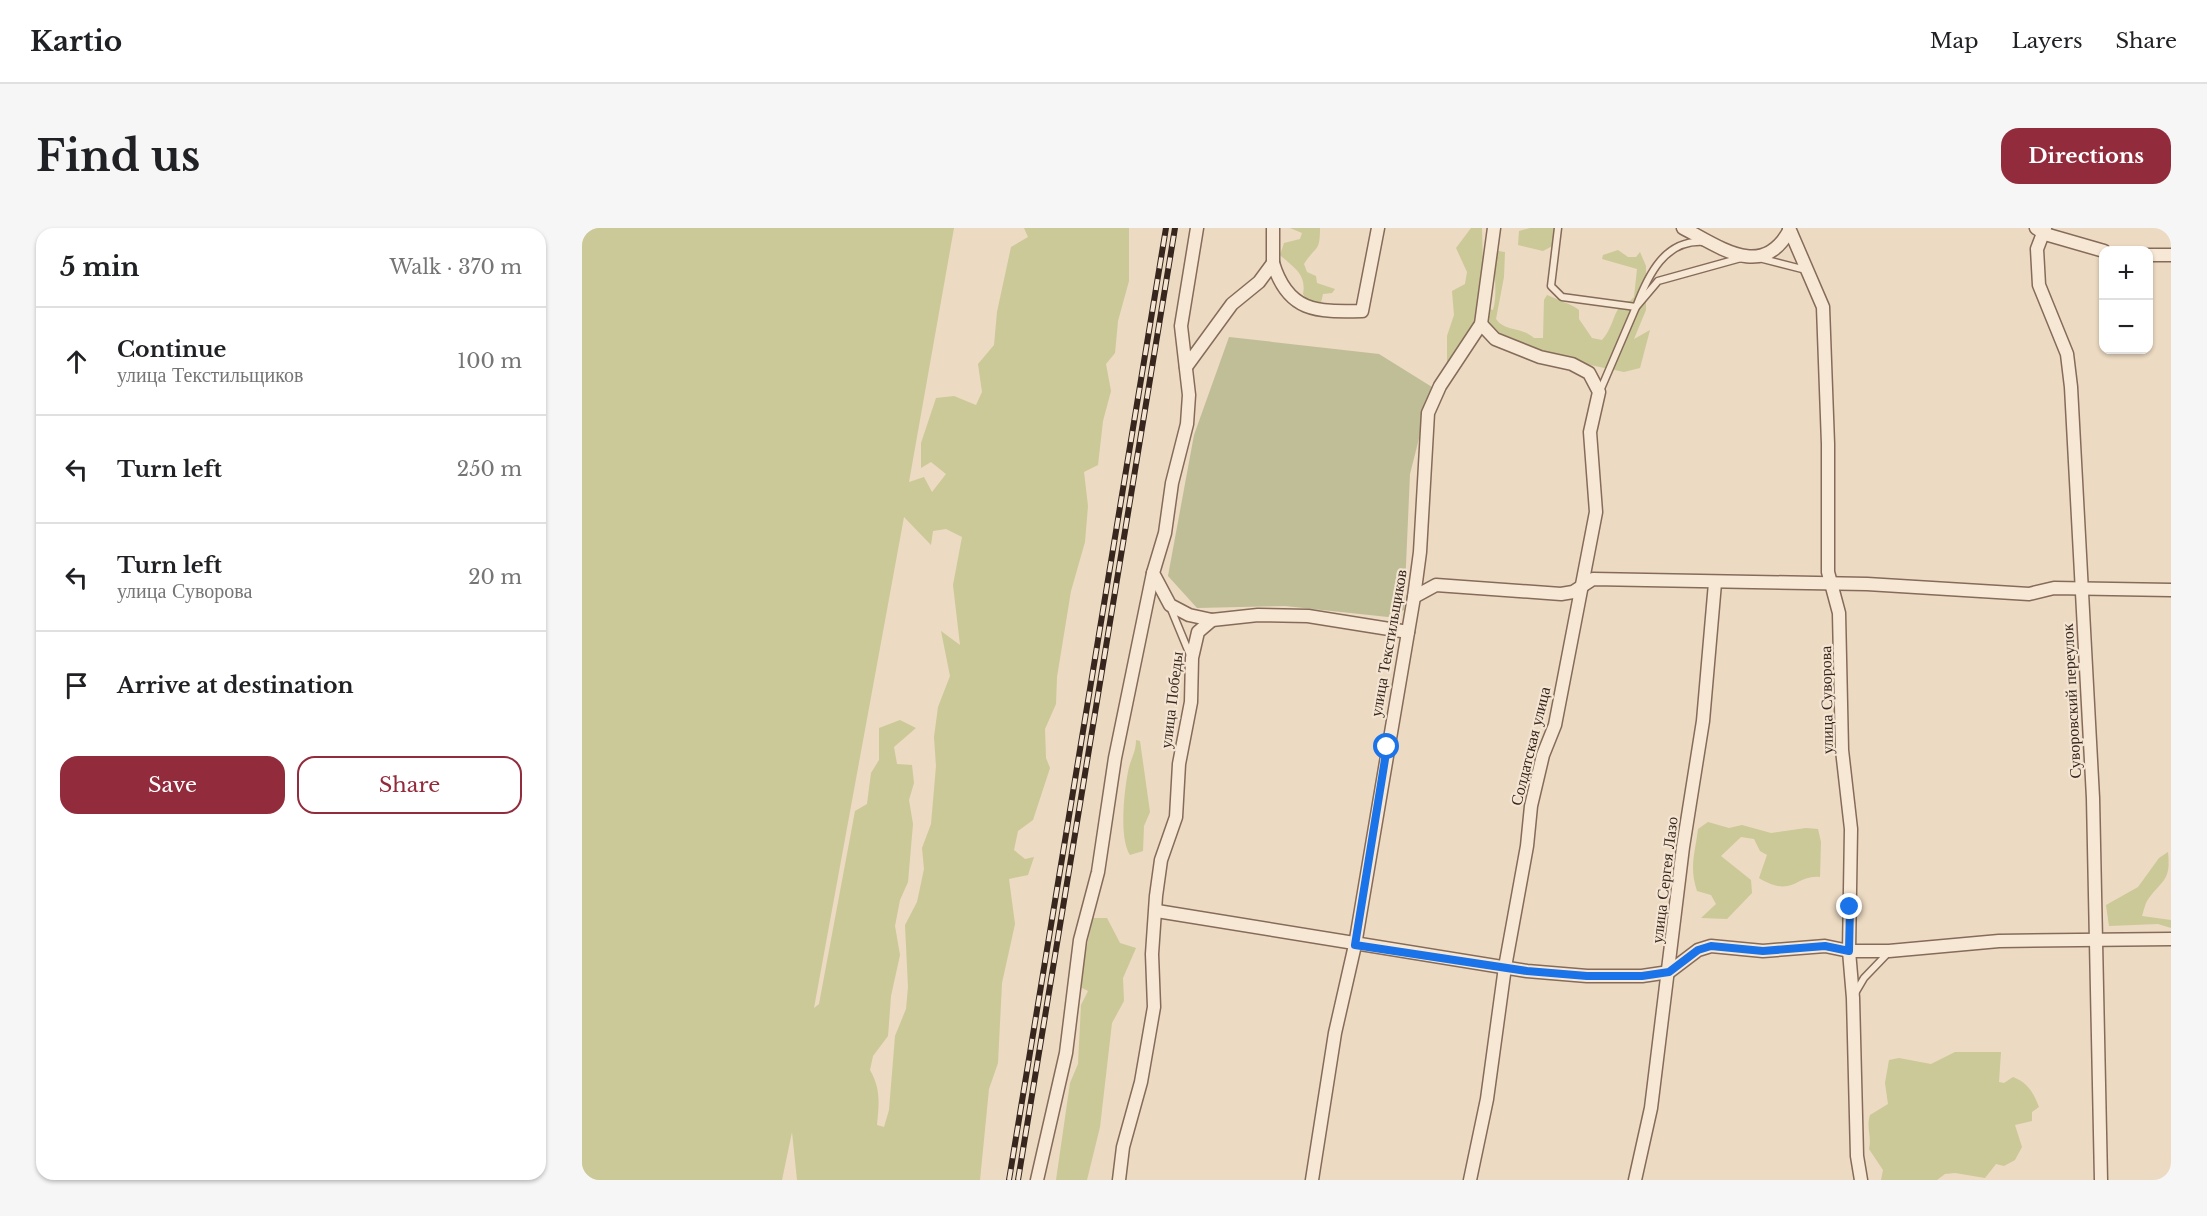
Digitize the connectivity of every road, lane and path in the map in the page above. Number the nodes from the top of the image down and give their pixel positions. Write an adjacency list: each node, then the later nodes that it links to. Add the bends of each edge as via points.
1 (1197, 228): 19 (street, via 1181,326)
2 (1273, 228): 15 (street)
3 (1378, 228): 15 (street, via 1362,311 1336,312 1302,305 1288,296)
4 (1494, 228): 18 (street, улица Текстильщиков)
5 (1558, 228): 17 (lane, via 1551,286 1563,297)
6 (1683, 228): 9 (street)
7 (1789, 230): 14 (street, via 1774,252); 16 (street, улица Суворова)
8 (2042, 230): 10 (street); 25 (street, Суворовский переулок, via 2036,266 2047,310 2067,354 2071,387)
9 (1717, 245): 13 (street); 17 (lane, via 1687,242 1677,246 1650,274)
10 (2099, 250)
11 (2153, 255): 12 (street)
12 (2171, 255)
13 (1745, 256): 14 (street); 17 (lane, via 1658,281)
14 (1759, 258): 16 (lane)
15 (1273, 263): 19 (street, via 1259,282 1232,304)
16 (1806, 270): 23 (street, улица Суворова, via 1823,307)
17 (1636, 307): 20 (lane)
18 (1481, 324): 20 (street, via 1495,339 1540,357 1572,364 1589,374); 27 (street, улица Текстильщиков, via 1440,386 1428,413)
19 (1186, 367): 21 (street, via 1187,424)
20 (1599, 392): 24 (street, Солдатская улица, via 1590,432 1596,512)
21 (1153, 573): 28 (street); 41 (street, via 1115,758 1098,872 1080,940 1066,1053)
22 (1715, 583): 23 (street); 24 (street, via 1593,579); 39 (street, улица Сергея Лазо, via 1703,721)
23 (1830, 585): 25 (street, via 2029,594 2054,588); 36 (street, улица Суворова, via 1839,613 1843,666 1842,750 1851,829)
24 (1583, 586): 27 (street, via 1561,594 1436,585); 38 (street, Солдатская улица, via 1555,725 1536,779)
25 (2080, 589): 26 (street); 34 (street, Суворовский переулок)
26 (2171, 590)
27 (1414, 597): 30 (street, улица Текстильщиков)
28 (1170, 605): 29 (street, via 1189,615); 31 (lane)
29 (1212, 620): 30 (street, via 1258,615 1308,616); 31 (street, улица Победы, via 1198,632)
30 (1408, 632): 35 (street, улица Текстильщиков)
31 (1192, 658): 32 (street, улица Победы, via 1191,702 1179,764 1176,817 1161,860)
32 (1157, 911): 35 (street); 42 (street, улица Победы, via 1152,954 1154,1007)
33 (2171, 939): 34 (street)
34 (2098, 940): 37 (street, via 1999,941); 47 (street, Суворовский переулок)
35 (1355, 945): 38 (street); 43 (street, улица Текстильщиков, via 1335,1033)
36 (1849, 951): 37 (street); 39 (street, via 1825,946 1763,951 1711,946 1698,950); 40 (street, улица Суворова)
37 (1889, 951): 40 (lane)
38 (1505, 966): 39 (street, via 1587,976); 44 (street, Солдатская улица, via 1487,1099)
39 (1669, 972): 45 (street, улица Сергея Лазо, via 1651,1108)
40 (1852, 998): 46 (street, улица Суворова)
41 (1037, 1180)
42 (1119, 1180)
43 (1312, 1180)
44 (1470, 1180)
45 (1635, 1180)
46 (1861, 1180)
47 (2101, 1180)

